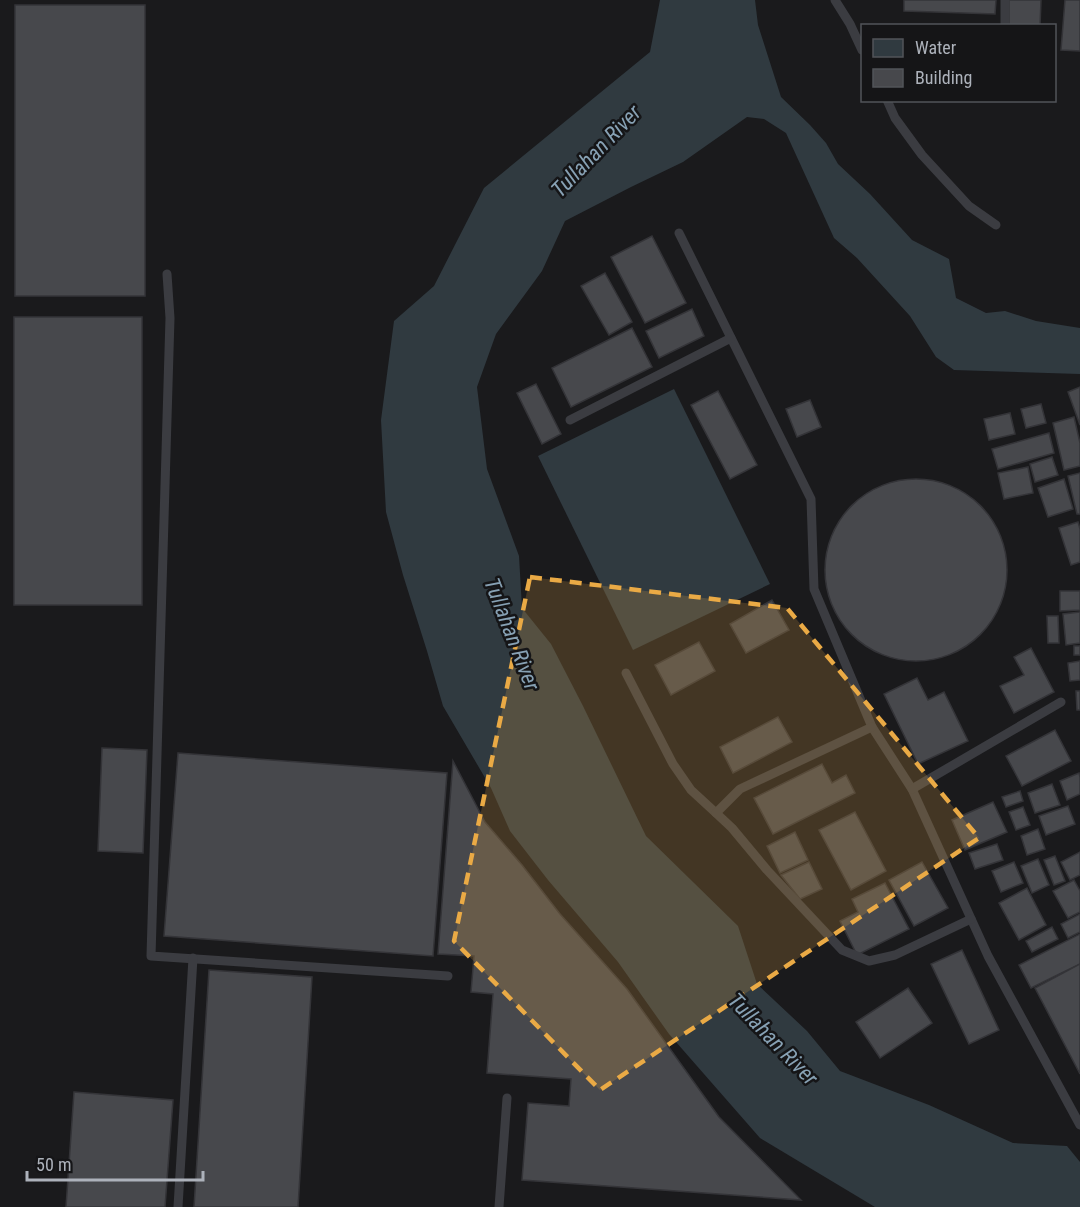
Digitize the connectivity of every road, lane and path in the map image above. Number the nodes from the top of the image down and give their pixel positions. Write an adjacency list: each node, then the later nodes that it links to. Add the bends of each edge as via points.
1 (835, 0): 4 (lane)
2 (1005, 0): 3 (lane)
3 (1005, 24)
4 (861, 48)
5 (888, 102): 6 (lane, via 922,155 969,206)
6 (996, 225)
7 (679, 233): 9 (lane)
8 (167, 274): 17 (lane, via 170,318 151,956)
9 (731, 338): 10 (lane); 13 (lane, via 811,499 814,589)
10 (570, 420)
11 (626, 673): 15 (lane, via 673,764 691,790)
12 (1061, 702): 14 (lane)
13 (873, 727): 14 (lane); 15 (lane, via 740,789)
14 (912, 789): 16 (lane)
15 (716, 813): 16 (lane, via 842,950 851,954 869,961 895,955)
16 (971, 919): 20 (lane)
17 (193, 958): 18 (lane); 21 (lane)
18 (448, 976)
19 (507, 1098): 22 (lane)
20 (1080, 1125)
21 (178, 1207)
22 (499, 1207)

